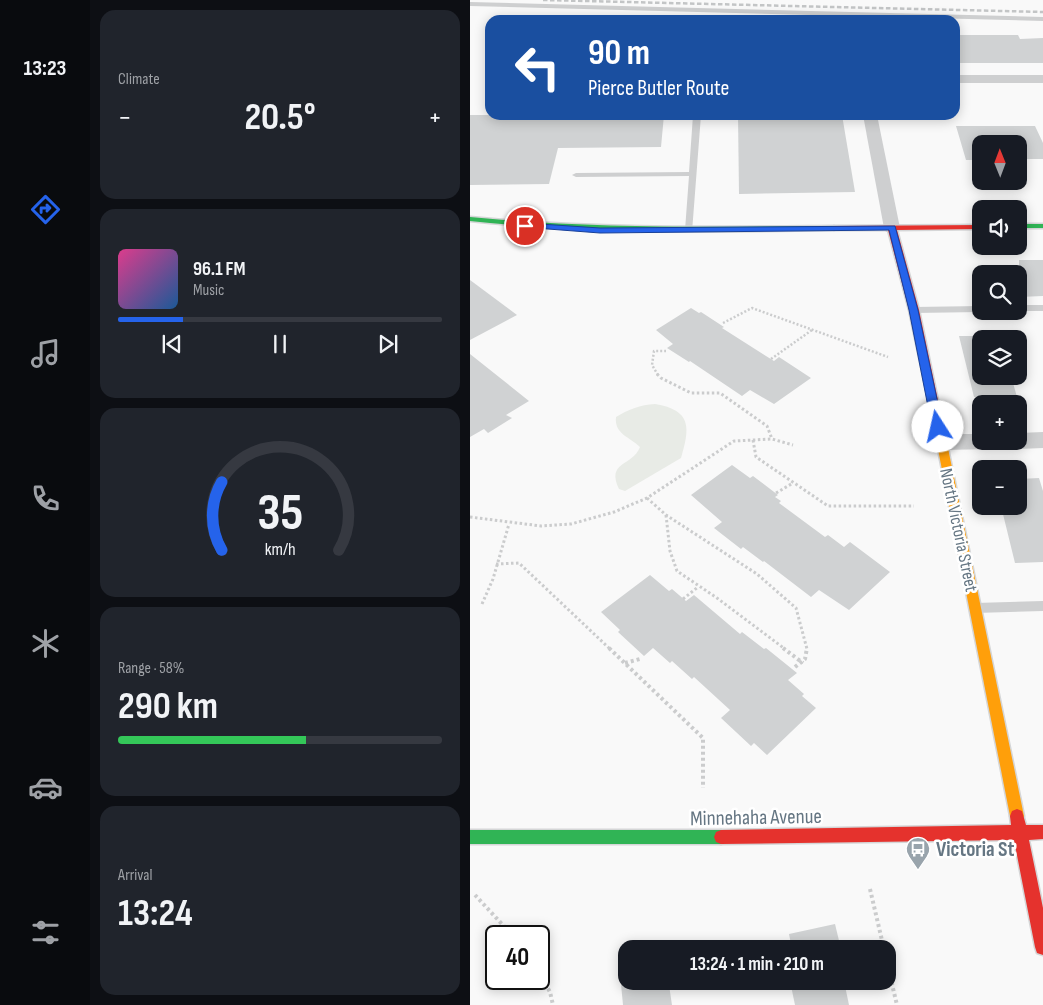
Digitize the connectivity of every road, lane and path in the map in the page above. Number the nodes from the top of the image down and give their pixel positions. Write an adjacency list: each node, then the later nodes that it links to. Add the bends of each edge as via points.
1 (470, 4): 2 (lane)
2 (890, 15)
3 (960, 17): 4 (lane)
4 (1043, 19)
5 (960, 79): 6 (street)
6 (1043, 79)
7 (697, 120): 9 (lane)
8 (871, 120): 15 (street, North Victoria Street)
9 (693, 174): 10 (lane); 16 (lane)
10 (576, 175)
11 (470, 219): 16 (street, via 574,229)
12 (1027, 226): 13 (street)
13 (1043, 226)
14 (972, 227): 15 (street)
15 (892, 228): 16 (street); 20 (street, North Victoria Street)
16 (689, 230)
17 (1027, 308): 18 (lane)
18 (1043, 308)
19 (972, 309): 20 (lane)
20 (914, 310): 31 (street, North Victoria Street)
21 (723, 322): 22 (path, via 752,308)
22 (812, 330): 24 (path); 25 (path)
23 (666, 350): 26 (path, via 654,351 652,358 655,372 661,378 691,393 720,393 767,426)
24 (888, 357)
25 (771, 359)
26 (772, 439): 27 (path); 32 (path)
27 (753, 440): 33 (path, via 756,457); 35 (path, via 734,441)
28 (1043, 440): 30 (street)
29 (972, 441): 31 (street)
30 (1027, 441)
31 (940, 442): 45 (street, North Victoria Street)
32 (793, 445)
33 (794, 483): 34 (path); 36 (path, via 828,506)
34 (776, 493)
35 (647, 498): 37 (path); 39 (path, via 614,512 571,524)
36 (914, 506)
37 (666, 515): 41 (path, via 670,551 677,571); 48 (path, via 757,574 796,608 806,645)
38 (470, 517): 39 (path)
39 (509, 524): 40 (path)
40 (496, 564): 43 (path); 47 (path, via 519,563)
41 (698, 587): 42 (path); 48 (path)
42 (683, 599)
43 (482, 604)
44 (1043, 606): 45 (lane)
45 (975, 608): 51 (street, North Victoria Street)
46 (640, 659): 47 (path)
47 (624, 663): 50 (path, via 703,738)
48 (803, 663): 49 (path)
49 (795, 667)
50 (702, 788)
51 (1019, 832): 52 (street, Minnehaha Avenue); 53 (street, Minnehaha Avenue); 58 (street, North Victoria Street)
52 (1043, 832)
53 (470, 837)
54 (870, 889): 57 (path)
55 (475, 895): 56 (path)
56 (502, 925)
57 (882, 940)
58 (1043, 947)
59 (549, 990): 61 (path)
60 (893, 990): 62 (path)
61 (553, 1005)
62 (897, 1005)

